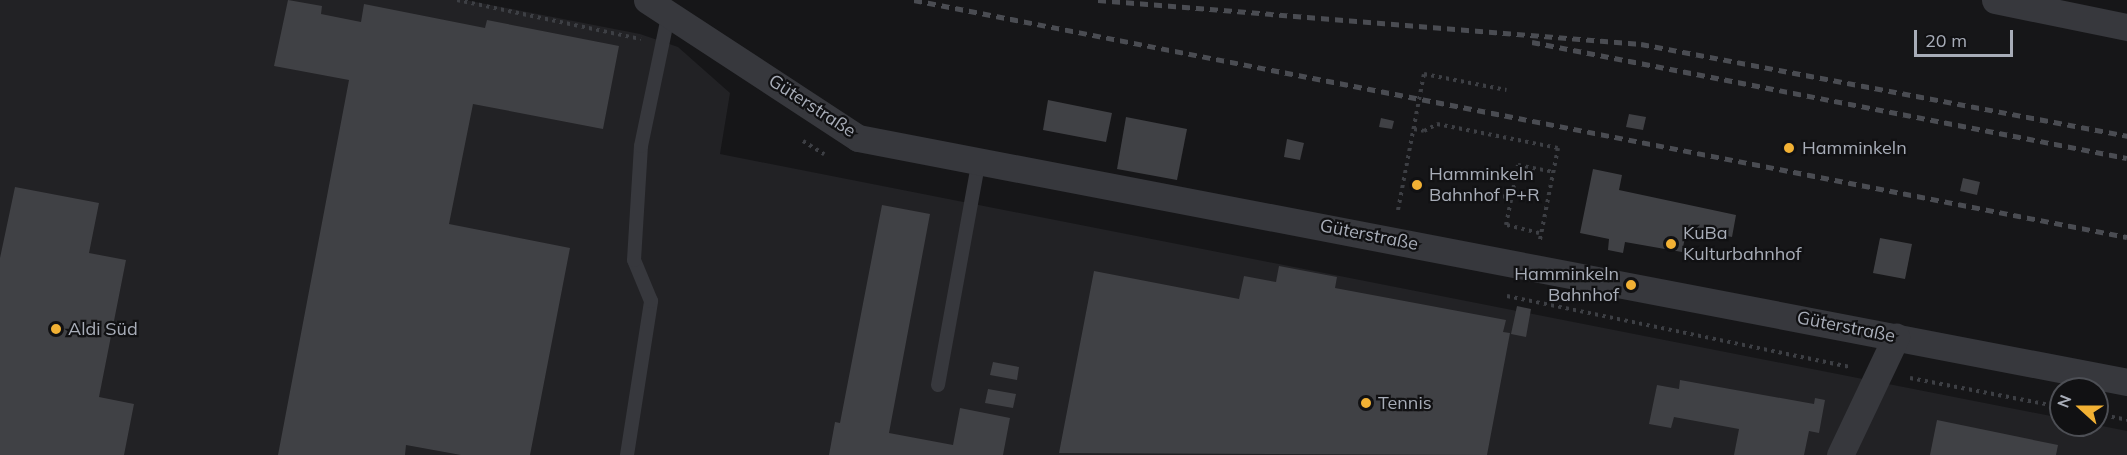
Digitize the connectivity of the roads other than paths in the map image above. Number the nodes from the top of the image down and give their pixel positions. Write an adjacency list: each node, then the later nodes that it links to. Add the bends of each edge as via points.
1 (1995, 0): 2 (street)
2 (2040, 5): 4 (street)
3 (658, 6): 5 (street, Güterstraße, via 858,138); 9 (lane, via 641,146 634,260 651,301)
4 (2127, 27)
5 (979, 160): 6 (street, Güterstraße, via 1299,217 1392,240 1488,253 1540,268); 8 (lane)
6 (1896, 337): 7 (street, Güterstraße); 10 (street)
7 (2127, 382)
8 (938, 385)
9 (627, 455)
10 (1840, 455)

